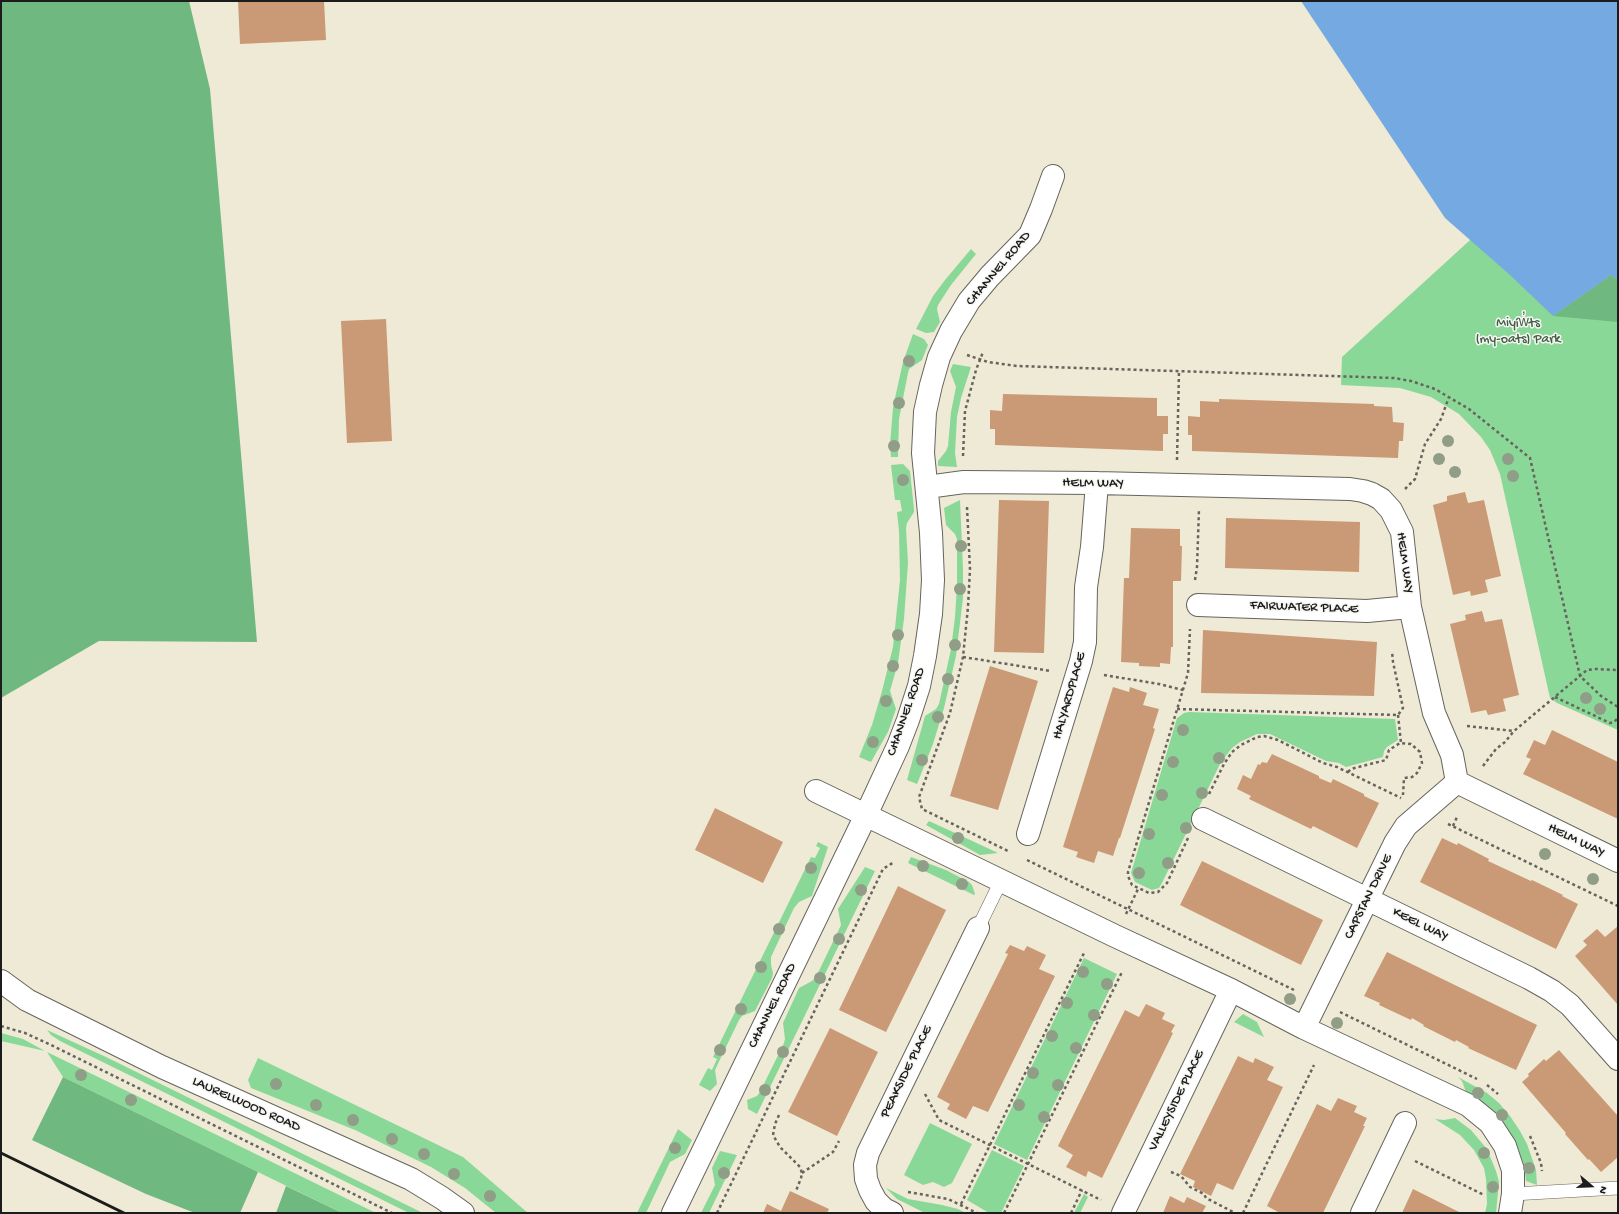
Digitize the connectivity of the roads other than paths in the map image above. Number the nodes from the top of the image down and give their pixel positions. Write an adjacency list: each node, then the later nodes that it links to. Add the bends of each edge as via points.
1 (1053, 176): 3 (street, CHANNEL ROAD, via 1030,235 969,302 939,357 925,412 923,453)
2 (1097, 484): 3 (street, HELM WAY, via 964,482); 5 (street, HELM WAY, via 1363,490 1381,499 1391,510 1402,532); 10 (street, HALYARDPLACE, via 1086,587 1085,642)
3 (927, 487): 8 (street, CHANNEL ROAD, via 933,580 925,656 908,720)
4 (1198, 605): 5 (street, FAIRWATER PLACE, via 1367,611)
5 (1410, 608): 6 (street, HELM WAY, via 1434,713 1452,755)
6 (1456, 782): 11 (street, HELM WAY); 13 (street, CAPSTAN DRIVE, via 1406,826)
7 (816, 791): 8 (street)
8 (866, 815): 12 (street); 26 (street, CHANNEL ROAD)
9 (1203, 819): 13 (street, KEEL WAY)
10 (1028, 834)
11 (1618, 861)
12 (1001, 881): 14 (lane); 16 (street)
13 (1367, 900): 19 (street, CAPSTAN DRIVE); 20 (street, KEEL WAY, via 1552,991 1570,1006)
14 (978, 928): 27 (street, PEAKSIDE PLACE, via 868,1153 865,1165 870,1190 876,1201)
15 (1, 981): 18 (street)
16 (1230, 990): 19 (street); 24 (street, VALLEYSIDE PLACE)
17 (1, 996): 18 (street)
18 (27, 1000): 25 (street, LAURELWOOD ROAD, via 162,1067 411,1179)
19 (1304, 1028): 23 (street, via 1468,1105 1490,1123 1505,1146 1513,1170)
20 (1618, 1059)
21 (1405, 1123): 28 (street)
22 (1618, 1188): 23 (lane)
23 (1512, 1204)
24 (1114, 1208)
25 (463, 1213)
26 (673, 1213)
27 (892, 1213)
28 (1362, 1213)

